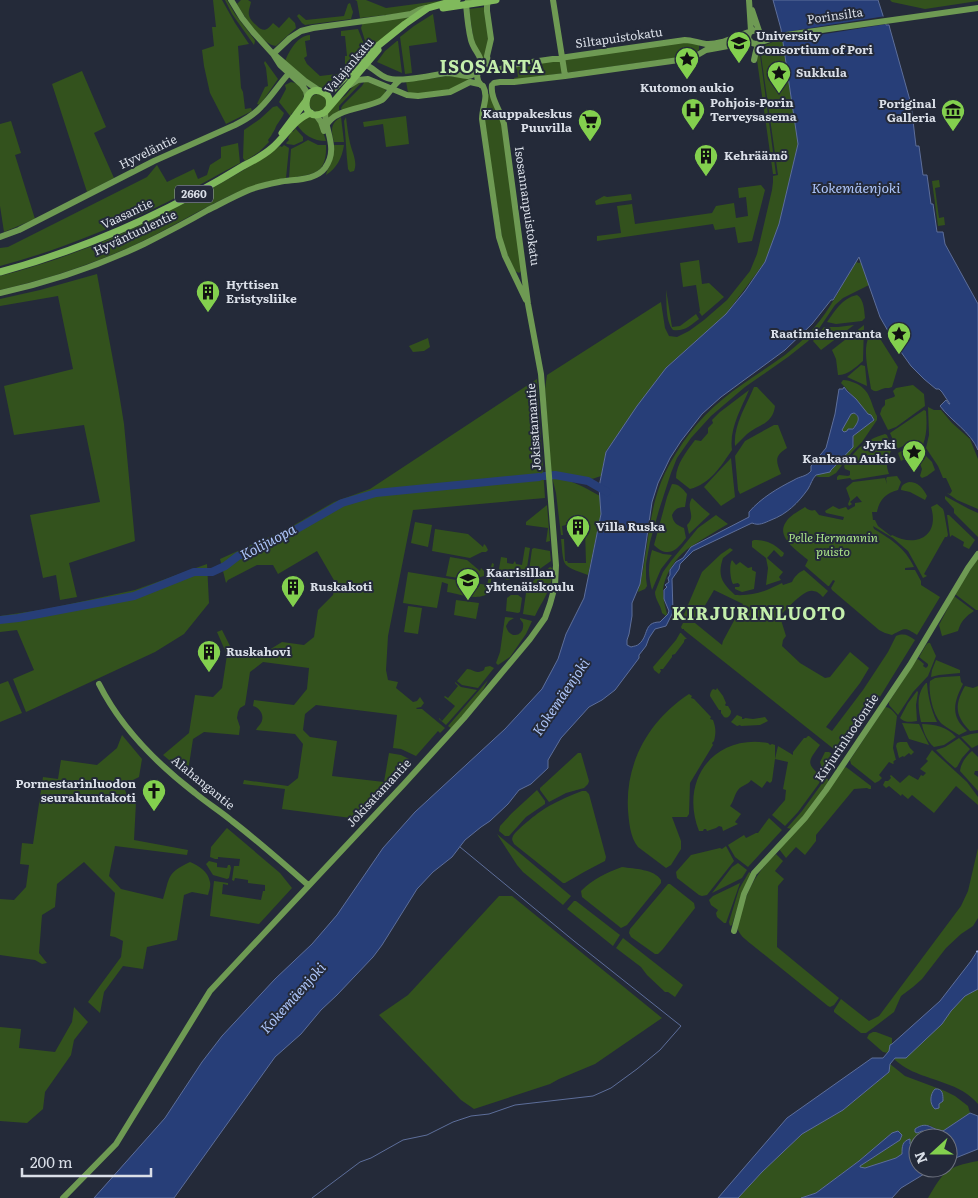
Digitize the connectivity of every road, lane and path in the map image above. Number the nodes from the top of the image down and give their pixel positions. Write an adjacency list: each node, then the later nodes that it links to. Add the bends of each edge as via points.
1 (231, 0): 18 (street)
2 (457, 0): 7 (main road, Valajankatu)
3 (555, 0): 19 (street)
4 (492, 1): 5 (main road, Valajankatu); 22 (street, via 487,6)
5 (468, 2): 9 (main road, Valajankatu, via 432,10); 23 (street, via 471,40 480,58)
6 (750, 3): 10 (street); 11 (street)
7 (428, 8): 9 (main road, Valajankatu); 18 (street, via 411,14 301,31)
8 (978, 8): 12 (street, Porinsilta)
9 (414, 18): 13 (main road, Valajankatu)
10 (751, 32): 11 (street); 14 (street, Siltapuistokatu, via 723,42); 15 (street, via 748,36)
11 (760, 32): 12 (street, Porinsilta); 16 (street)
12 (779, 36): 16 (street, Porinsilta)
13 (386, 40): 20 (main road, Valajankatu); 21 (main road, Valajankatu)
14 (698, 42): 17 (street, via 702,47); 19 (street, Siltapuistokatu, via 685,40)
15 (750, 42): 16 (street); 16 (street, via 754,60); 17 (street, via 710,48)
16 (760, 42)
17 (700, 53): 25 (street, via 686,59)
18 (273, 54): 24 (street)
19 (562, 57): 22 (street, Siltapuistokatu, via 498,70); 25 (street)
20 (365, 64): 21 (street); 26 (street, via 388,79); 29 (main road, Valajankatu)
21 (356, 66): 31 (main road, Valajankatu, via 333,89)
22 (490, 68): 23 (street); 27 (street, via 496,76)
23 (480, 70): 26 (street, via 470,76 447,73); 28 (street, via 477,78)
24 (290, 72): 31 (street); 32 (street, via 306,91); 39 (street, Hyveläntie, via 263,106 235,125 154,161)
25 (565, 76): 27 (street)
26 (400, 80): 30 (street)
27 (493, 84): 28 (street); 42 (street, Isosannanpuistokatu, via 491,92 504,124)
28 (482, 85): 30 (street, via 470,82 450,92 418,96); 42 (street, Isosannanpuistokatu, via 486,95 482,119 499,237)
29 (347, 87): 30 (street, via 365,78); 33 (main road, Valajankatu)
30 (392, 89): 35 (street, via 378,102)
31 (322, 91): 32 (main road, via 313,92); 33 (main road, via 329,98)
32 (307, 99): 34 (main road, via 307,108); 38 (main road, Vaasantie, via 284,130)
33 (327, 110): 34 (main road, via 321,115); 36 (street)
34 (313, 114): 37 (street, Hyväntuulentie); 38 (main road, Vaasantie, via 304,115 271,149)
35 (337, 116): 36 (street); 37 (street)
36 (327, 124): 37 (street)
37 (327, 133): 41 (street, Hyväntuulentie, via 328,161 316,175 243,192 97,264 46,282)
38 (256, 158): 40 (main road, Vaasantie / 2660, via 130,225 66,251)
39 (0, 238)
40 (0, 272)
41 (0, 293)
42 (528, 304): 43 (street, Isosannanpuistokatu)
43 (536, 347): 46 (street, Jokisatamantie, via 556,575 545,618 464,718)
44 (978, 554): 47 (street, Kirjurinluodontie, via 915,657 826,790 754,873 744,894)
45 (99, 684): 46 (street, Alahangantie, via 138,743 183,784)
46 (308, 885): 48 (street, Jokisatamantie, via 210,991 116,1144)
47 (734, 932)
48 (63, 1198)

